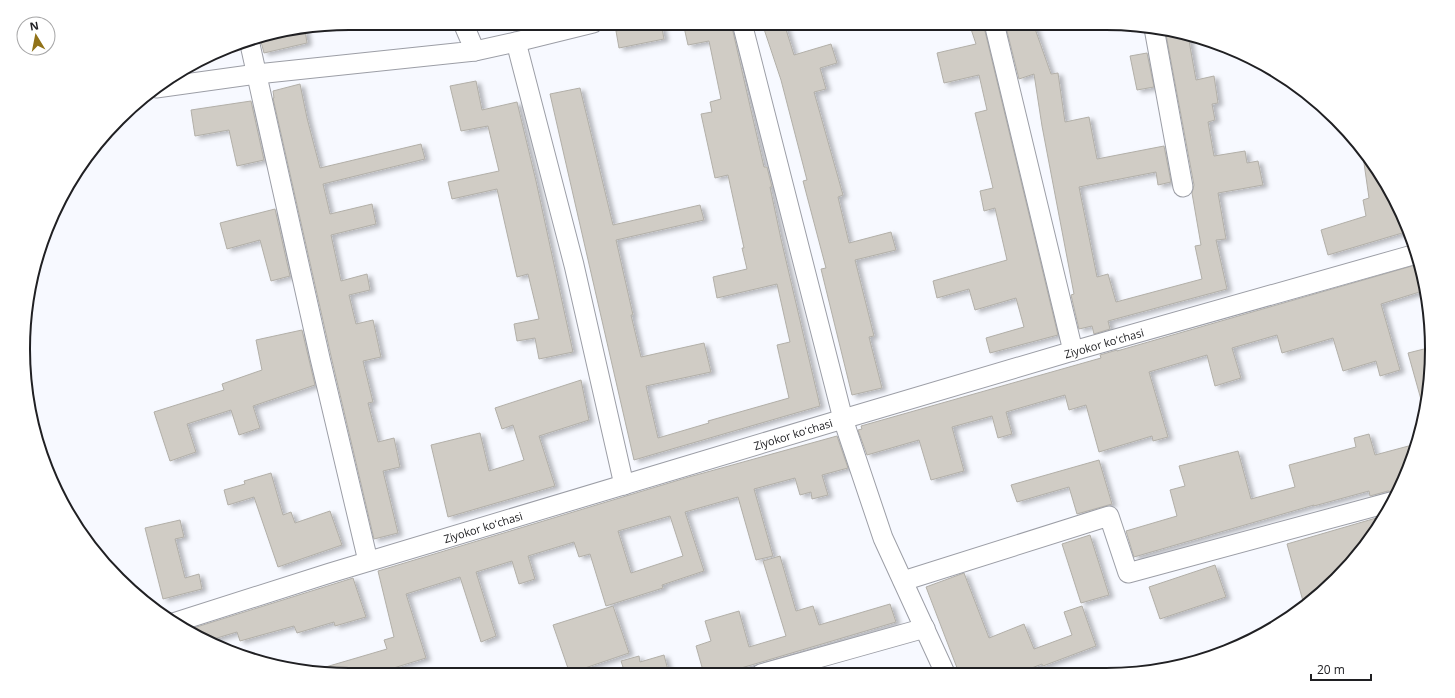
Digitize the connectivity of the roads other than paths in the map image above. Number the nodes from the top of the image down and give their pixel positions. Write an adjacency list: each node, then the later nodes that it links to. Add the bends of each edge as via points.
1 (466, 30): 8 (street)
2 (565, 30): 6 (street)
3 (744, 30): 14 (street)
4 (996, 30): 13 (street)
5 (1155, 34): 11 (street)
6 (516, 42): 8 (street); 15 (street, via 574,265)
7 (250, 46): 9 (street)
8 (474, 51): 9 (street)
9 (257, 74): 10 (street); 17 (street)
10 (169, 86)
11 (1183, 187)
12 (1411, 255): 13 (street, Ziyokor koʻchasi)
13 (1073, 351): 14 (street, Ziyokor koʻchasi)
14 (843, 419): 15 (street, Ziyokor koʻchasi); 18 (street, via 883,538)
15 (624, 485): 17 (street, Ziyokor koʻchasi)
16 (1384, 504): 18 (street, via 1128,573 1109,516)
17 (368, 561): 19 (street, Ziyokor koʻchasi)
18 (903, 581): 20 (street)
19 (182, 620)
20 (925, 628): 21 (street); 22 (street)
21 (782, 668)
22 (943, 668)

